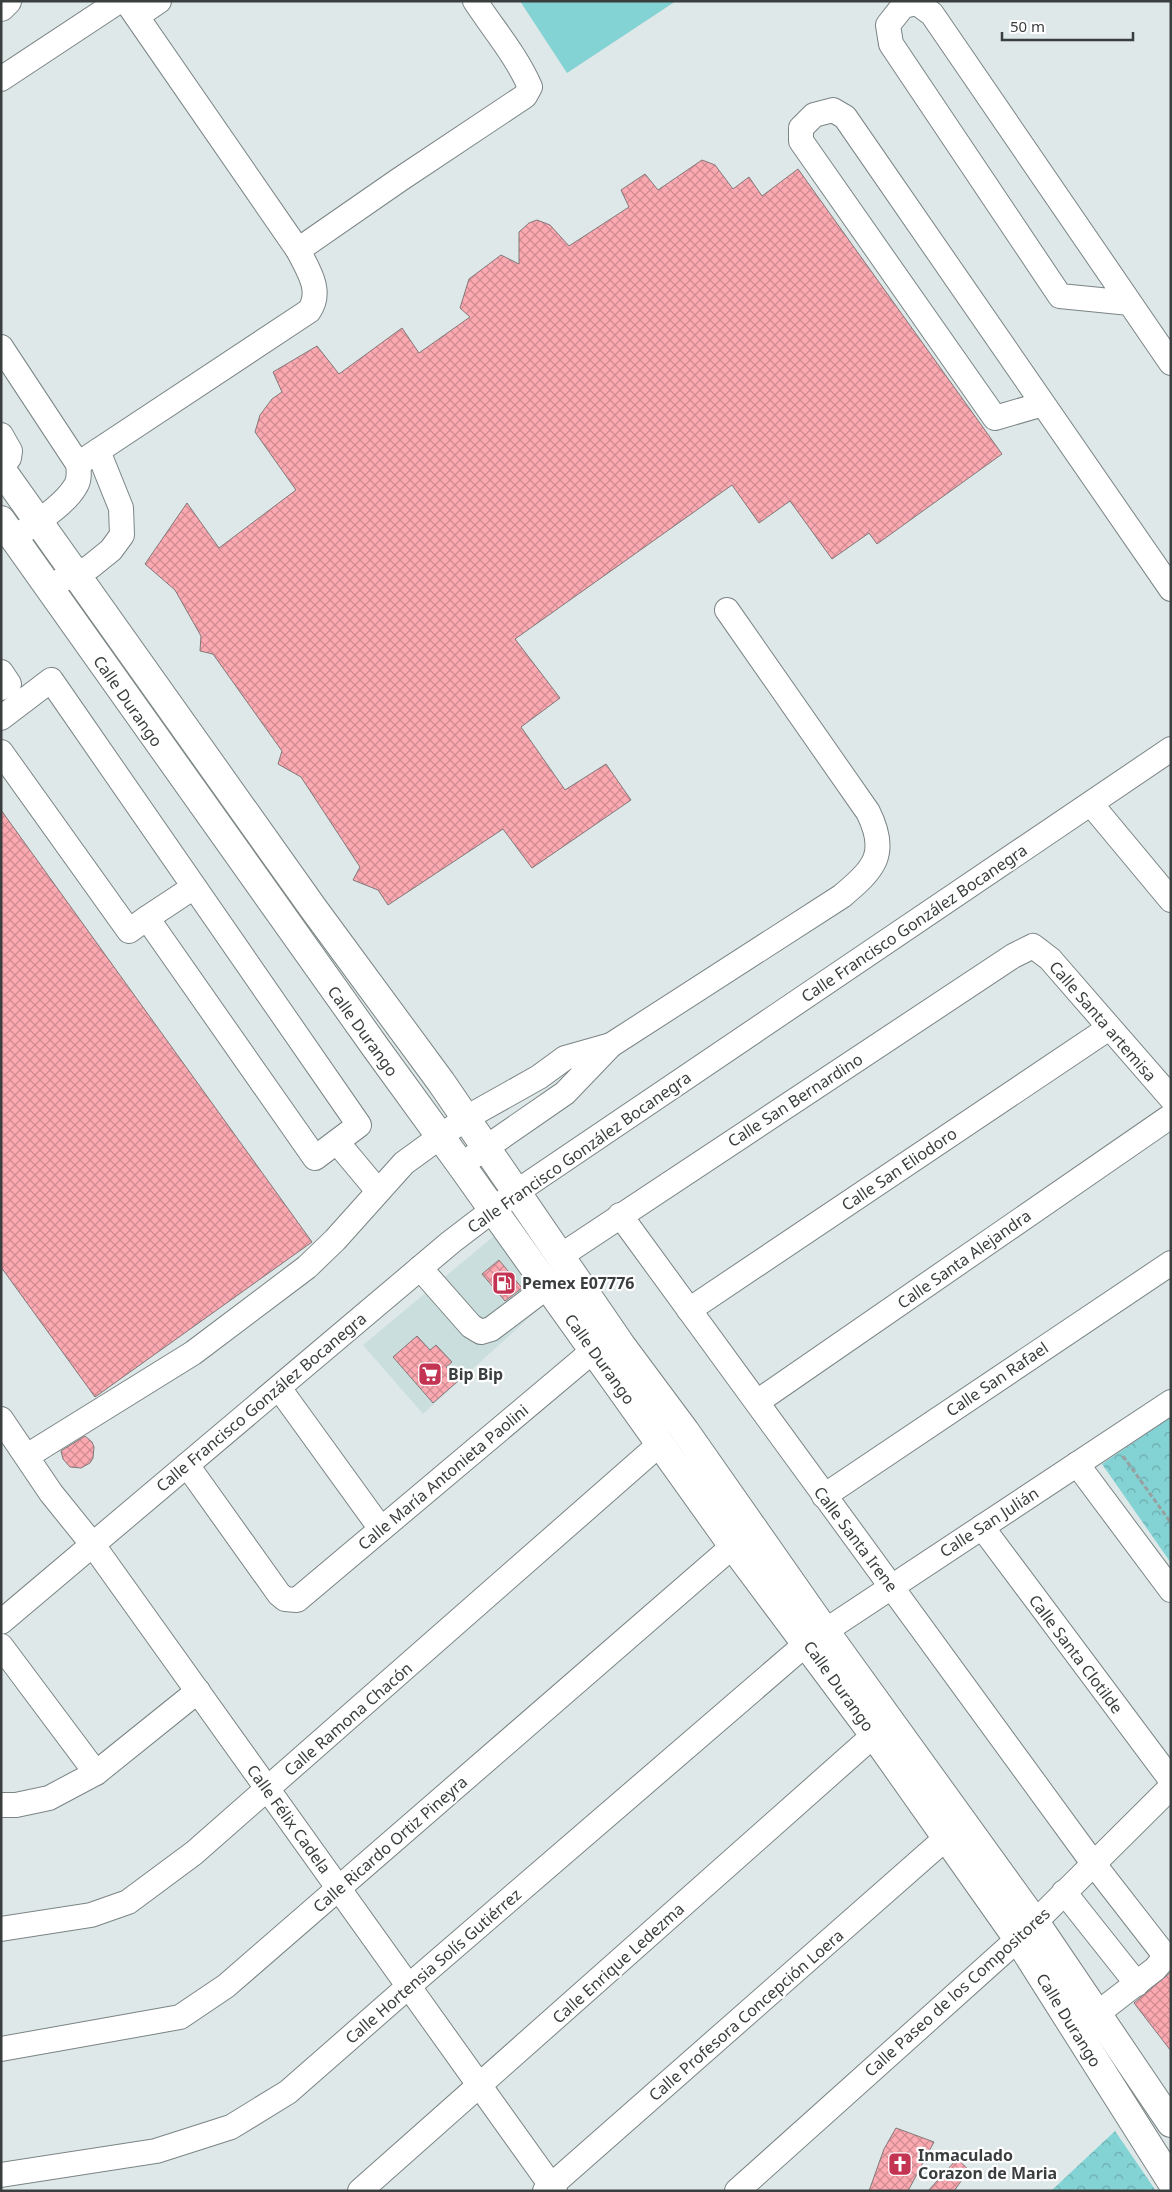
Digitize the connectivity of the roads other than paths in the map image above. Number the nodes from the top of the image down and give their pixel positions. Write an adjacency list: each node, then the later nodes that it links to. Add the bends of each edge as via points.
1 (7, 1): 6 (main road)
2 (15, 1): 6 (main road)
3 (159, 1): 5 (street)
4 (476, 1): 8 (street, via 524,75 530,87 525,96)
5 (127, 6): 7 (street); 8 (street)
6 (1, 9)
7 (1, 79)
8 (298, 250): 14 (street, via 316,293 309,311)
9 (1130, 303): 9 (street, via 932,14 917,3 903,6 888,25 891,44 1060,296); 11 (street)
10 (1, 347): 15 (street)
11 (1171, 363)
12 (1043, 404): 12 (street, via 845,117 833,110 814,115 801,128 801,141 995,418); 21 (street)
13 (1, 435): 16 (street, via 10,451)
14 (98, 451): 15 (street); 19 (street, via 121,508 122,535 111,550)
15 (78, 464): 17 (street, via 80,475 75,488)
16 (1, 468): 17 (main road, Calle Durango)
17 (38, 521): 18 (street); 19 (main road, Calle Durango)
18 (7, 529): 20 (main road, Calle Durango)
19 (77, 574): 20 (street); 37 (main road, Calle Durango)
20 (47, 586): 38 (main road, Calle Durango)
21 (1171, 589)
22 (727, 610): 34 (street, via 868,812 877,840 876,860 867,875 842,896)
23 (1, 672): 24 (street, via 9,684)
24 (1, 688)
25 (1, 718): 29 (street, via 51,680)
26 (1171, 749): 28 (street, Calle Francisco González Bocanegra)
27 (1, 752): 31 (street, via 129,931)
28 (1091, 804): 30 (street); 43 (street, Calle Francisco González Bocanegra)
29 (194, 886): 31 (street); 39 (street, via 359,1125)
30 (1171, 900)
31 (147, 918): 39 (street, via 315,1158)
32 (1033, 946): 33 (street, Calle Santa artemisa, via 1050,959); 45 (street, Calle San Bernardino, via 1013,956)
33 (1109, 1028): 35 (street, Calle Santa artemisa); 50 (street, Calle San Eliodoro)
34 (611, 1045): 37 (street, via 565,1058 539,1077); 40 (street, via 565,1094)
35 (1171, 1098)
36 (1171, 1116): 53 (street, Calle Santa Alejandra)
37 (466, 1118): 38 (street); 40 (main road, Calle Durango)
38 (441, 1137): 41 (main road, Calle Durango); 42 (street, via 404,1163)
39 (337, 1142): 42 (street)
40 (486, 1147): 41 (street); 43 (main road, Calle Durango)
41 (461, 1164): 44 (main road, Calle Durango)
42 (378, 1191): 57 (street, via 307,1267 193,1353)
43 (515, 1192): 44 (street, Calle Francisco González Bocanegra); 46 (main road, Calle Durango)
44 (493, 1210): 48 (street, Calle Francisco González Bocanegra); 49 (main road, Calle Durango)
45 (620, 1215): 46 (street, Calle San Bernardino); 50 (street, Calle Santa Irene)
46 (559, 1257): 68 (main road, Calle Durango, via 685,1431)
47 (1171, 1263): 60 (street, Calle San Rafael)
48 (420, 1268): 49 (street, via 471,1326 481,1332 491,1329); 52 (street, Calle Francisco González Bocanegra)
49 (548, 1286): 51 (main road, Calle Durango)
50 (689, 1310): 53 (street, Calle Santa Irene)
51 (594, 1350): 56 (main road, Calle Durango); 62 (street, Calle María Antonieta Paolini)
52 (279, 1388): 59 (street, Calle Francisco González Bocanegra); 62 (street)
53 (757, 1402): 60 (street, Calle Santa Irene)
54 (1171, 1402): 58 (street, Calle San Julián)
55 (1, 1419): 57 (street, Calle Félix Cadela)
56 (661, 1443): 64 (main road, Calle Durango); 75 (street, Calle Ramona Chacón)
57 (27, 1456): 63 (street, Calle Félix Cadela, via 51,1493)
58 (1077, 1464): 61 (street, Calle San Julián); 66 (street)
59 (186, 1465): 62 (street, Calle María Antonieta Paolini, via 279,1594 291,1601 304,1595); 63 (street, Calle Francisco González Bocanegra)
60 (824, 1496): 65 (street, Calle Santa Irene)
61 (982, 1527): 65 (street, Calle San Julián); 73 (street, Calle Santa Clotilde)
62 (381, 1529)
63 (93, 1545): 67 (street, Calle Francisco González Bocanegra); 70 (street, Calle Félix Cadela)
64 (733, 1546): 68 (main road, Calle Durango); 79 (street, Calle Ricardo Ortiz Pineyra)
65 (891, 1586): 68 (street, Calle San Julián); 78 (street, Calle Santa Irene)
66 (1171, 1590)
67 (1, 1622)
68 (816, 1637): 71 (main road, Calle Durango); 82 (main road, Calle Durango); 84 (street, Calle Hortensia Solís Gutiérrez)
69 (1, 1646): 72 (street)
70 (198, 1691): 72 (street); 75 (street, Calle Félix Cadela)
71 (874, 1735): 77 (main road, Calle Durango); 87 (street, Calle Enrique Ledezma)
72 (96, 1773): 76 (street, via 49,1798)
73 (1171, 1780)
74 (1171, 1787): 78 (street, Calle Paseo de los Compositores)
75 (268, 1790): 79 (street, Calle Félix Cadela); 81 (street, Calle Ramona Chacón, via 194,1853 128,1902 91,1915)
76 (1, 1805)
77 (946, 1838): 82 (main road, Calle Durango); 91 (street, Calle Profesora Concepción Loera)
78 (1093, 1863): 80 (street, Calle Paseo de los Compositores); 83 (street, Calle Santa Irene, via 1163,1953 1155,1970)
79 (339, 1888): 84 (street, Calle Félix Cadela); 86 (street, Calle Ricardo Ortiz Pineyra, via 226,1986 180,2017)
80 (1064, 1892): 82 (street, Calle Paseo de los Compositores); 83 (street)
81 (1, 1929)
82 (1026, 1930): 85 (main road, Calle Durango); 90 (main road, Calle Durango); 93 (street, Calle Paseo de los Compositores)
83 (1136, 1984): 85 (street)
84 (409, 1986): 87 (street, Calle Félix Cadela); 89 (street, Calle Hortensia Solís Gutiérrez, via 288,2092 231,2127 156,2151)
85 (1098, 2013): 88 (main road, Calle Durango)
86 (1, 2049)
87 (480, 2085): 91 (street, Calle Félix Cadela); 92 (street, Calle Enrique Ledezma)
88 (1171, 2123)
89 (1, 2175)
90 (1171, 2181)
91 (551, 2189)
92 (360, 2191)
93 (737, 2191)

